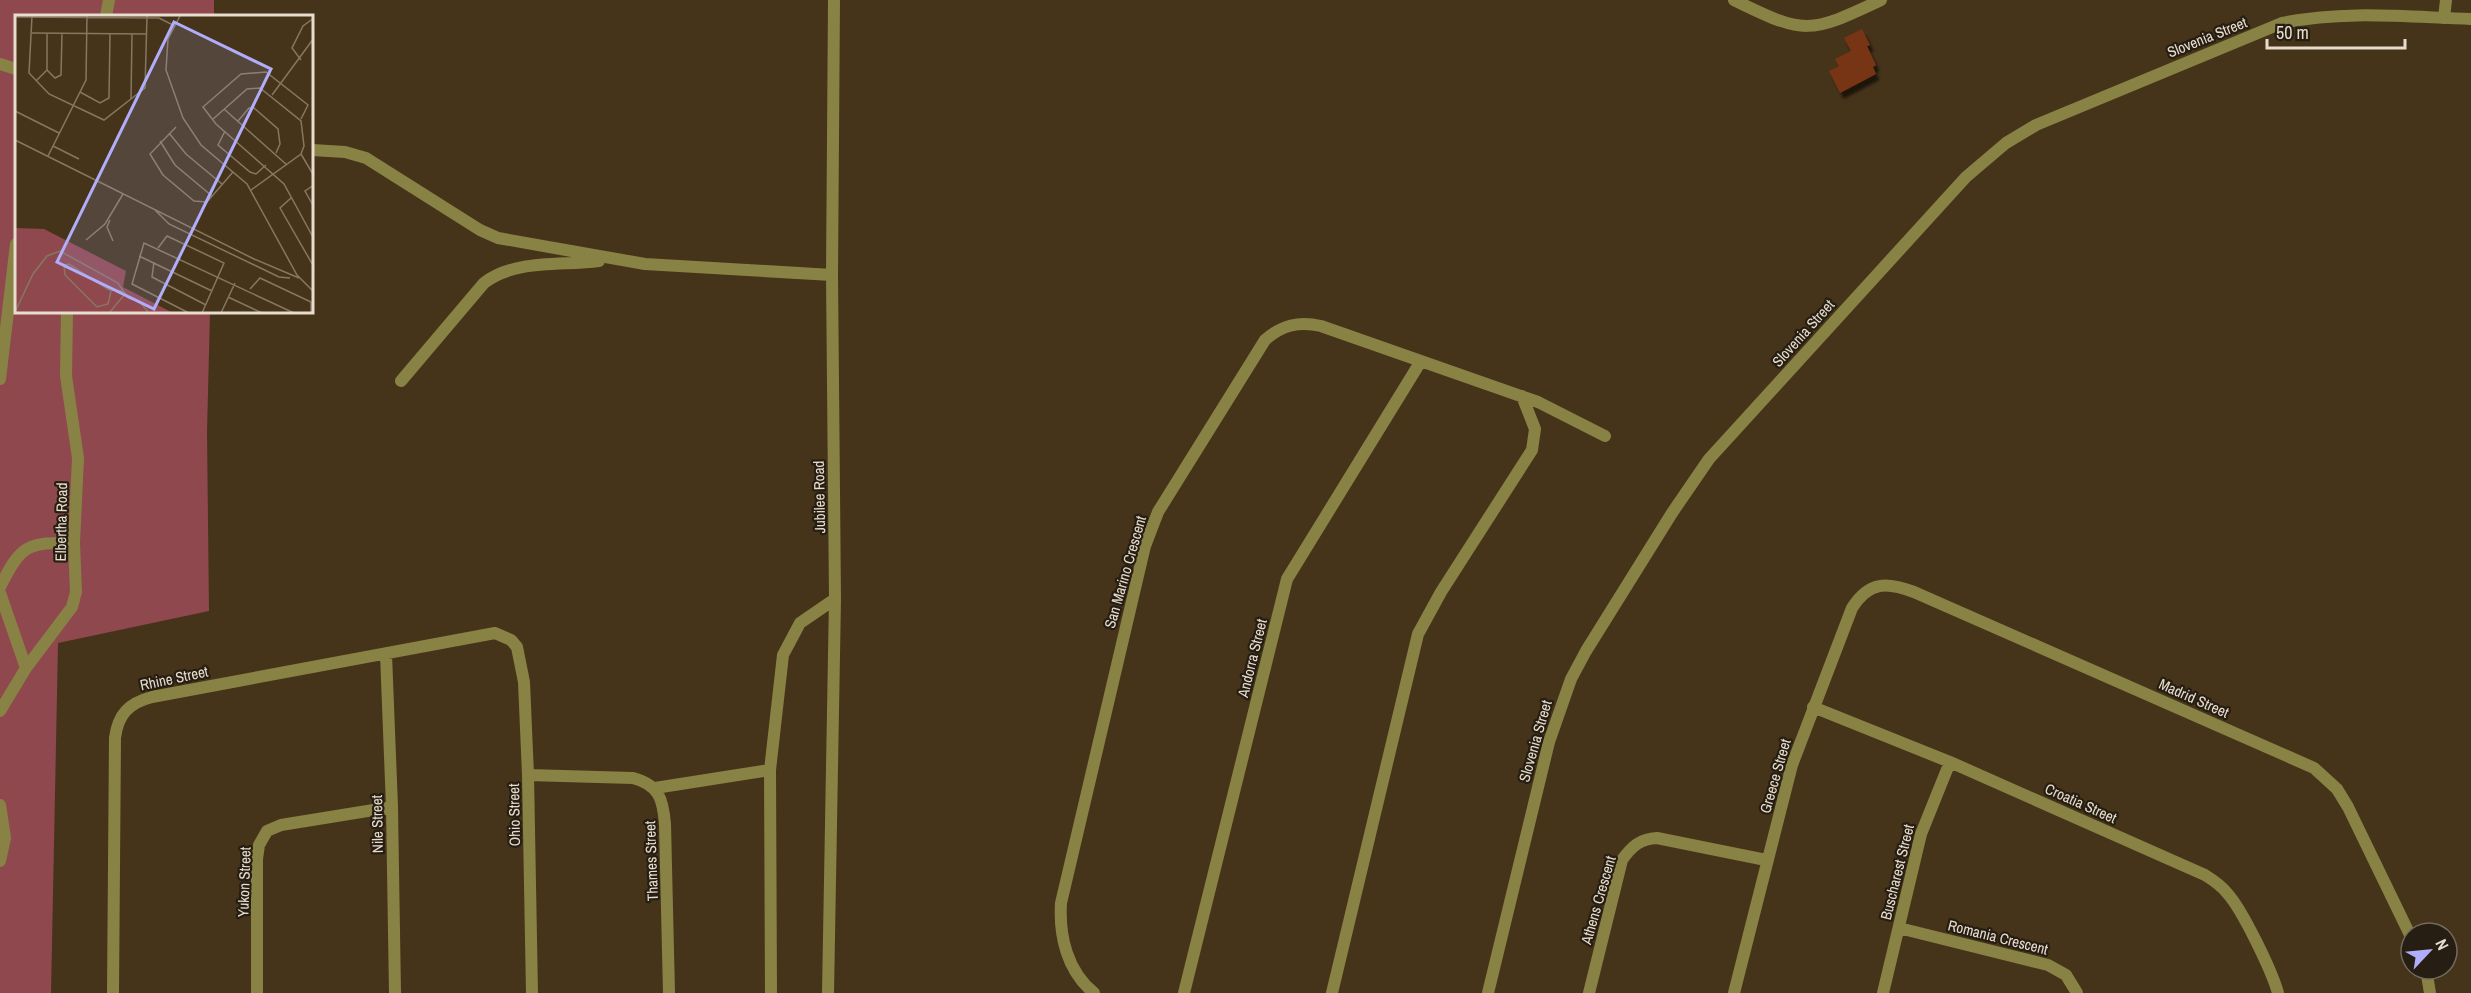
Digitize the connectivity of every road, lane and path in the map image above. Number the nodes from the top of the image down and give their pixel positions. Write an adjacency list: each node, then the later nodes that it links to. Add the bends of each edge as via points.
1 (109, 0): 6 (street)
2 (834, 0): 14 (street, Jubilee Road)
3 (1734, 0): 4 (street, via 1780,22 1806,27 1837,20)
4 (1881, 0)
5 (2446, 0): 7 (street)
6 (106, 15)
7 (2444, 18): 8 (street, Slovenia Street); 52 (street, Slovenia Street, via 2360,14 2282,23 2036,126 2000,148 1966,177 1709,459 1586,651 1571,679 1548,742)
8 (2471, 19)
9 (0, 64): 10 (street)
10 (15, 69)
11 (314, 150): 13 (street, via 366,158 498,238)
12 (15, 252): 17 (street)
13 (611, 258): 14 (street, via 659,265); 18 (street, via 510,269 493,276)
14 (832, 275): 25 (street, Jubilee Road)
15 (68, 314): 21 (street, Elbertha Road, via 66,376 78,458)
16 (1421, 360): 19 (street, San Marino Crescent); 49 (street, San Marino Crescent, via 1315,324 1298,323 1280,329 1258,348 1158,512 1145,546 1061,903 1061,927 1068,957 1080,979); 50 (street, Andorra Street, via 1287,579)
17 (0, 379)
18 (401, 381)
19 (1522, 396): 20 (street, San Marino Crescent); 51 (street, via 1535,429 1532,450 1418,634)
20 (1605, 436)
21 (74, 543): 23 (street, via 43,543 24,550); 28 (street, Elbertha Road, via 76,584 72,607)
22 (1880, 585): 30 (street, Greece Street, via 1852,608); 40 (street, Madrid Street, via 1914,592 2314,768 2337,789 2348,807)
23 (0, 587)
24 (0, 593): 28 (street)
25 (835, 599): 33 (street, via 800,623 783,655); 48 (street, Jubilee Road)
26 (511, 640): 27 (street, Rhine Street, via 502,634 487,634); 34 (street, Ohio Street, via 521,658)
27 (386, 654): 37 (street, Nile Street); 42 (street, Rhine Street, via 152,697 123,712 115,738)
28 (26, 668): 29 (street, Elbertha Road)
29 (5, 695): 31 (street, Elbertha Road)
30 (1813, 706): 32 (street, Croatia Street); 38 (street, Greece Street)
31 (0, 711)
32 (1950, 762): 41 (street, Buscharest Street, via 1921,834); 57 (street, Croatia Street, via 2214,880 2238,909)
33 (770, 770): 35 (street); 47 (street)
34 (528, 775): 35 (street, via 633,778); 45 (street, Ohio Street)
35 (655, 788): 46 (street, Thames Street, via 665,824)
36 (0, 805): 39 (street, via 5,838)
37 (392, 807): 43 (street, Yukon Street, via 281,825 267,831 257,859); 44 (street, Nile Street)
38 (1766, 860): 53 (street, Athens Crescent, via 1657,838 1636,843 1622,860); 54 (street, Greece Street)
39 (0, 861)
40 (2403, 921)
41 (1899, 928): 55 (street, Buscharest Street); 56 (street, Romania Crescent, via 2048,965 2066,975)
42 (113, 993)
43 (257, 993)
44 (395, 993)
45 (532, 993)
46 (669, 993)
47 (771, 993)
48 (828, 993)
49 (1094, 993)
50 (1184, 993)
51 (1332, 993)
52 (1488, 993)
53 (1589, 993)
54 (1734, 993)
55 (1883, 993)
56 (2077, 993)
57 (2278, 993)

